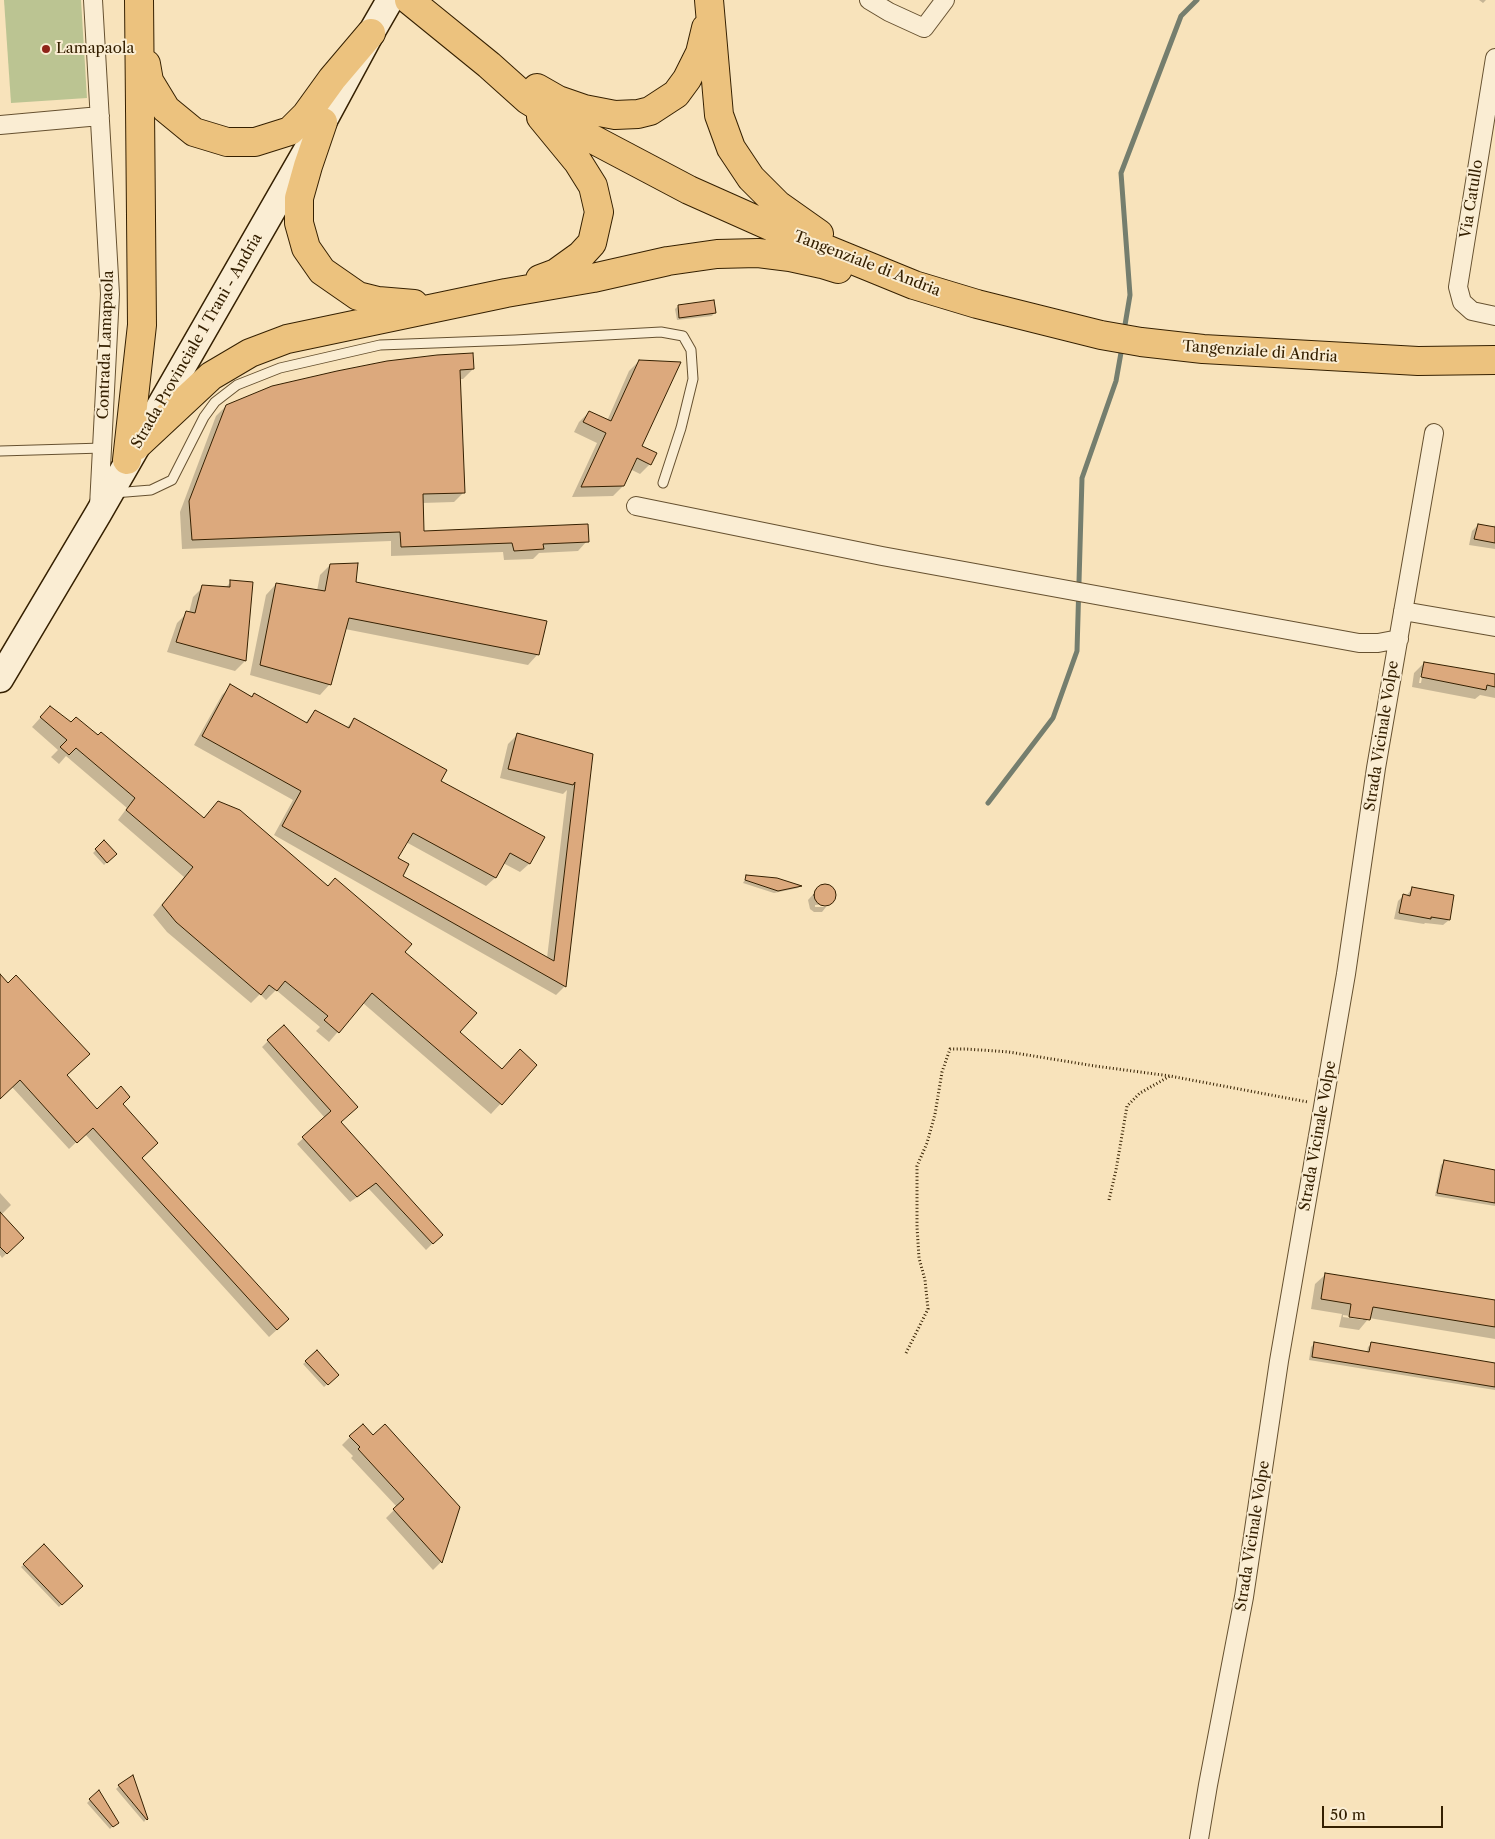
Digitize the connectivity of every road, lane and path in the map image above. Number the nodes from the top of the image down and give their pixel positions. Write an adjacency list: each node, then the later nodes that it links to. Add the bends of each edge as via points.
1 (93, 0): 13 (street, Contrada Lamapaola)
2 (138, 0): 8 (main road)
3 (390, 0): 9 (main road, Strada Provinciale 1 Trani - Andria)
4 (409, 0): 10 (main road, Tangenziale di Andria)
5 (869, 0): 6 (street, via 924,28)
6 (945, 0)
7 (709, 9): 10 (main road, via 700,53 687,79 676,94 650,111 638,114 615,115 558,100); 16 (main road, via 719,115 731,148 751,178 778,205 811,229)
8 (139, 27): 9 (main road, via 149,81 166,109 194,132 227,142 255,142 290,131); 27 (main road, via 142,325)
9 (371, 33): 14 (main road, Strada Provinciale 1 Trani - Andria)
10 (479, 57): 12 (main road, Tangenziale di Andria)
11 (1495, 58): 20 (street, Via Catullo, via 1458,287 1462,302 1472,311)
12 (528, 100): 16 (main road, Tangenziale di Andria, via 583,134 689,190); 18 (main road, via 578,162 593,186 599,212 592,243 581,255 556,273)
13 (100, 116): 15 (street); 25 (street, Contrada Lamapaola, via 110,294)
14 (324, 122): 19 (main road, via 299,198 299,223 306,248 322,271 358,296); 27 (main road, Strada Provinciale 1 Trani - Andria)
15 (0, 125)
16 (881, 270): 17 (main road, Tangenziale di Andria)
17 (914, 284): 18 (main road, via 874,283 822,264 758,253 717,254 668,261); 22 (main road, Tangenziale di Andria, via 977,304 1141,342 1203,349)
18 (506, 293): 19 (main road)
19 (442, 306): 27 (main road, via 287,339 250,353 211,376)
20 (1495, 316)
21 (1495, 360): 22 (main road, Tangenziale di Andria)
22 (1448, 362): 23 (main road, Tangenziale di Andria)
23 (1495, 368)
24 (1434, 433): 31 (street, Strada Vicinale Volpe)
25 (103, 448): 26 (lane); 29 (street, Contrada Lamapaola)
26 (0, 451)
27 (131, 454): 29 (main road, Strada Provinciale 1 Trani - Andria)
28 (663, 483): 29 (lane, via 693,379 691,350 683,336 661,332 380,345 280,368 237,385 215,402 172,480)
29 (104, 504): 34 (main road, Strada Provinciale 1 Trani - Andria)
30 (636, 506): 33 (street, via 882,556 1359,643)
31 (1403, 611): 32 (street); 33 (street, Strada Vicinale Volpe)
32 (1495, 627)
33 (1399, 639): 36 (street, Strada Vicinale Volpe)
34 (0, 679)
35 (1170, 1076): 36 (path); 37 (path, via 1140,1093 1128,1106); 38 (path, via 1009,1052 950,1049 927,1143 917,1166 916,1227 928,1308)
36 (1323, 1105): 39 (street, Strada Vicinale Volpe, via 1279,1361 1244,1597)
37 (1108, 1200)
38 (906, 1352)
39 (1199, 1839)

